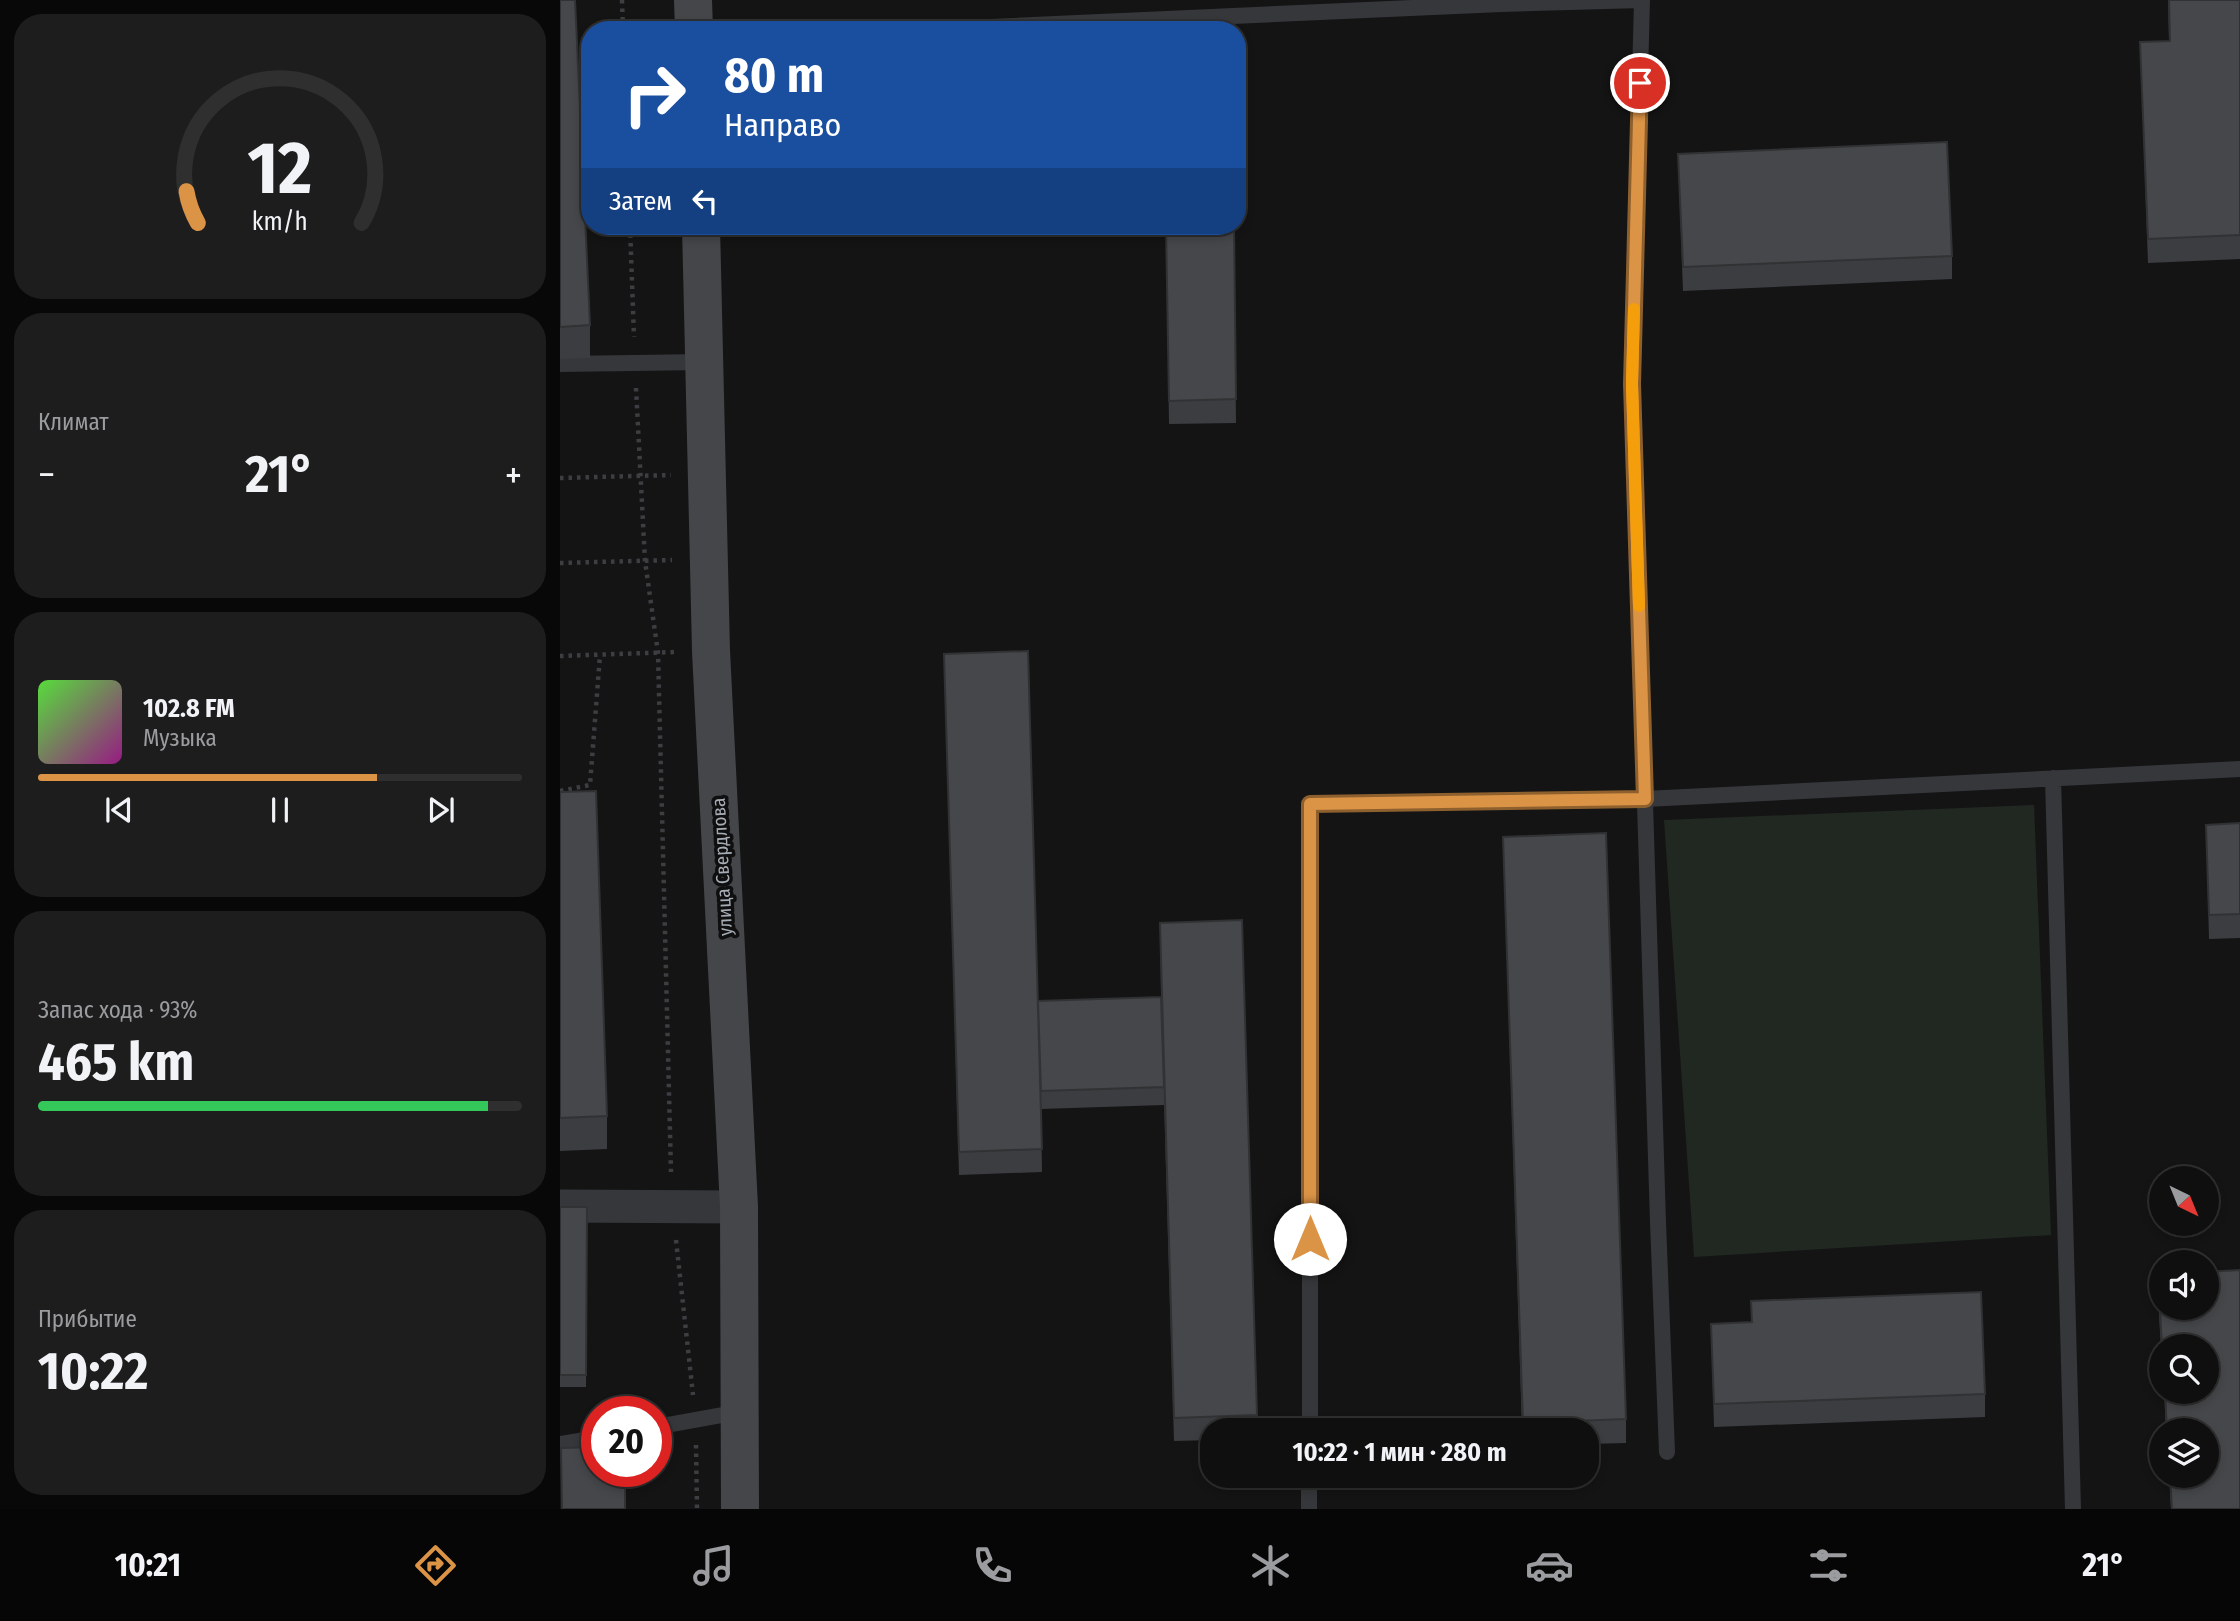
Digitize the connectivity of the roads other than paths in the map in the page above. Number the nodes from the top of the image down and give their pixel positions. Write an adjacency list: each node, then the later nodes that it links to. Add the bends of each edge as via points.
1 (693, 0): 3 (main road)
2 (1644, 0): 4 (lane); 10 (lane, via 1632,384)
3 (694, 21)
4 (1117, 21)
5 (701, 235): 6 (main road, улица Свердлова)
6 (705, 362): 7 (lane); 12 (main road, улица Свердлова, via 711,651)
7 (560, 364)
8 (2240, 769): 9 (lane)
9 (2053, 778): 10 (lane); 22 (lane)
10 (1645, 799): 14 (lane, via 1310,804); 18 (lane)
11 (560, 1206): 12 (street)
12 (739, 1207): 13 (main road, улица Свердлова)
13 (739, 1412): 15 (lane); 20 (main road, улица Свердлова)
14 (1310, 1418)
15 (672, 1424)
16 (581, 1441): 17 (lane)
17 (560, 1444)
18 (1667, 1452)
19 (1310, 1488): 21 (lane)
20 (740, 1509)
21 (1310, 1509)
22 (2073, 1509)

